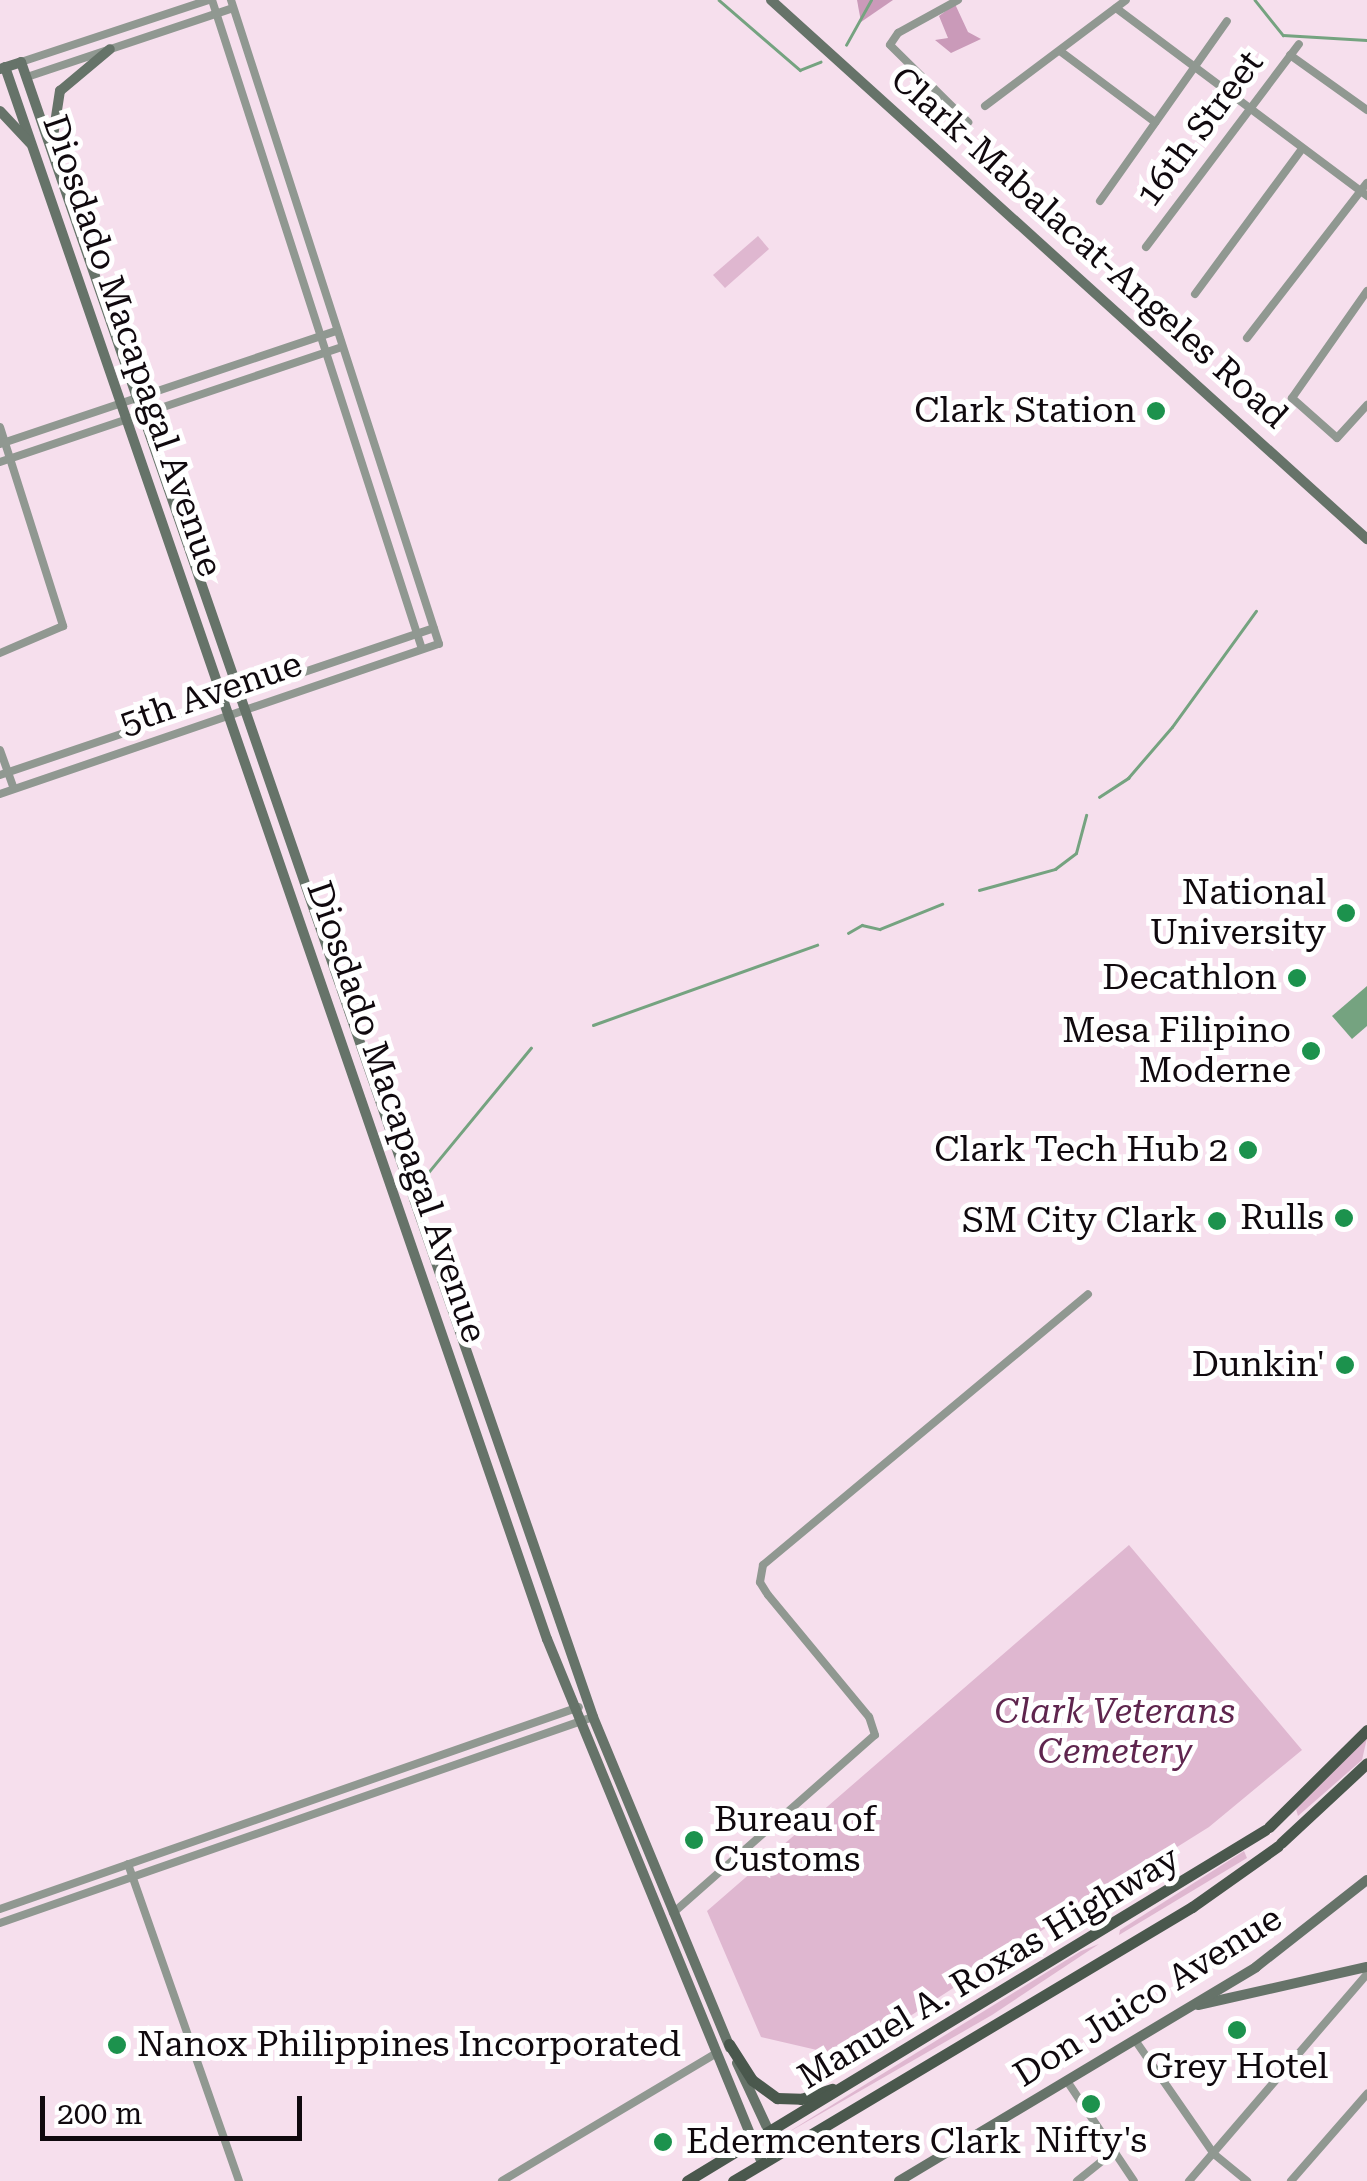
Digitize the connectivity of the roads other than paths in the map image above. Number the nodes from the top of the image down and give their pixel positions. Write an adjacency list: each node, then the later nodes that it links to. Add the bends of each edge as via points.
1 (210, 0): 7 (street); 13 (street)
2 (770, 0): 46 (main road, Clark-Mabalacat-Angeles Road)
3 (958, 0): 22 (street, via 898,32 890,45)
4 (1126, 0): 6 (street)
5 (232, 4): 7 (street); 32 (street)
6 (1116, 8): 11 (street); 15 (street)
7 (216, 14): 10 (street); 33 (street)
8 (1226, 21): 15 (street)
9 (1298, 44): 12 (street, 16th Street)
10 (110, 49): 16 (street); 26 (main road, via 60,91)
11 (1060, 51): 18 (street); 23 (street)
12 (1290, 56): 19 (street, 16th Street); 20 (street)
13 (22, 62): 14 (main road); 16 (main road, Diosdado Macapagal Avenue)
14 (3, 68): 17 (main road, Diosdado Macapagal Avenue)
15 (1192, 68): 19 (street); 23 (street)
16 (26, 77): 17 (main road); 26 (main road, Diosdado Macapagal Avenue)
17 (6, 84): 24 (main road, Diosdado Macapagal Avenue)
18 (985, 106)
19 (1250, 109): 25 (street); 29 (street, 16th Street)
20 (1367, 110)
21 (0, 112): 24 (main road)
22 (968, 122)
23 (1156, 122): 28 (street)
24 (34, 148): 38 (main road, Diosdado Macapagal Avenue)
25 (1302, 149): 27 (street); 31 (street)
26 (52, 150): 37 (main road, Diosdado Macapagal Avenue)
27 (1365, 190): 34 (street)
28 (1100, 201)
29 (1146, 247)
30 (1367, 292): 39 (street, via 1292,401 1337,438)
31 (1194, 294)
32 (336, 330): 33 (street); 35 (street)
33 (320, 336): 36 (street); 37 (street)
34 (1248, 338)
35 (342, 347): 36 (street); 47 (street)
36 (324, 353): 40 (street); 48 (street)
37 (138, 398): 38 (street); 40 (main road, Diosdado Macapagal Avenue)
38 (122, 404): 41 (main road, Diosdado Macapagal Avenue); 43 (street)
39 (1367, 404)
40 (143, 414): 41 (street); 51 (main road, Diosdado Macapagal Avenue)
41 (128, 420): 44 (street); 52 (main road, Diosdado Macapagal Avenue)
42 (0, 428): 43 (street)
43 (2, 443): 44 (street)
44 (10, 458): 45 (street); 50 (street, via 63,626)
45 (0, 462)
46 (1367, 539)
47 (434, 628): 48 (street, 5th Avenue); 49 (street, 5th Avenue, via 439,644)
48 (417, 634): 49 (street); 51 (street, 5th Avenue)
49 (422, 650): 53 (street, 5th Avenue)
50 (0, 653)
51 (240, 694): 52 (street, 5th Avenue); 53 (main road, Diosdado Macapagal Avenue)
52 (225, 699): 54 (main road, Diosdado Macapagal Avenue); 56 (street, 5th Avenue)
53 (246, 712): 54 (street, 5th Avenue); 59 (main road, Diosdado Macapagal Avenue)
54 (231, 716): 57 (street, 5th Avenue); 60 (main road, Diosdado Macapagal Avenue)
55 (0, 750): 56 (street)
56 (4, 774): 57 (street)
57 (14, 789): 58 (street, 5th Avenue)
58 (0, 794)
59 (351, 1017): 60 (main road); 62 (main road, Diosdado Macapagal Avenue)
60 (336, 1022): 63 (main road, Diosdado Macapagal Avenue)
61 (1088, 1294): 76 (street, via 763,1565 768,1595 870,1716 876,1735)
62 (588, 1704): 63 (street); 64 (main road, Diosdado Macapagal Avenue)
63 (572, 1709): 65 (main road, Diosdado Macapagal Avenue); 72 (street)
64 (593, 1717): 65 (street); 76 (main road, Diosdado Macapagal Avenue)
65 (578, 1722): 73 (street); 82 (main road, Diosdado Macapagal Avenue)
66 (1367, 1730): 68 (main road, Manuel A. Roxas Highway)
67 (1367, 1762): 69 (main road, Manuel A. Roxas Highway)
68 (1287, 1810): 69 (main road); 70 (main road, Manuel A. Roxas Highway)
69 (1301, 1826): 71 (main road, Manuel A. Roxas Highway)
70 (1254, 1838): 71 (main road); 84 (main road, Manuel A. Roxas Highway)
71 (1266, 1855): 88 (main road, Manuel A. Roxas Highway)
72 (128, 1864): 73 (street); 75 (street)
73 (132, 1877): 77 (street); 92 (street)
74 (1367, 1880): 79 (main road, Don Juico Avenue, via 1310,1929)
75 (0, 1909)
76 (673, 1913): 81 (main road, Diosdado Macapagal Avenue)
77 (0, 1923)
78 (1367, 1970): 79 (main road); 90 (street)
79 (1196, 2005): 80 (main road, Don Juico Avenue)
80 (1136, 2040): 83 (main road, Don Juico Avenue); 90 (street)
81 (728, 2044): 84 (main road, via 752,2080 777,2098 801,2099); 86 (main road, Diosdado Macapagal Avenue)
82 (713, 2055): 87 (main road, Diosdado Macapagal Avenue); 93 (street)
83 (1067, 2081): 89 (street); 96 (main road, Don Juico Avenue)
84 (850, 2084): 86 (main road, Manuel A. Roxas Highway)
85 (1367, 2094): 101 (street)
86 (769, 2135): 87 (main road, Manuel A. Roxas Highway); 88 (main road, Diosdado Macapagal Avenue)
87 (752, 2144): 91 (main road, Diosdado Macapagal Avenue); 94 (main road, Manuel A. Roxas Highway)
88 (779, 2153): 91 (main road, Manuel A. Roxas Highway)
89 (1112, 2153): 97 (street); 98 (street)
90 (1214, 2154): 99 (street); 100 (street)
91 (762, 2164): 95 (main road, Manuel A. Roxas Highway)
92 (240, 2181)
93 (502, 2181)
94 (688, 2181)
95 (732, 2181)
96 (899, 2181)
97 (1076, 2181)
98 (1134, 2181)
99 (1189, 2181)
100 (1247, 2181)
101 (1292, 2181)

